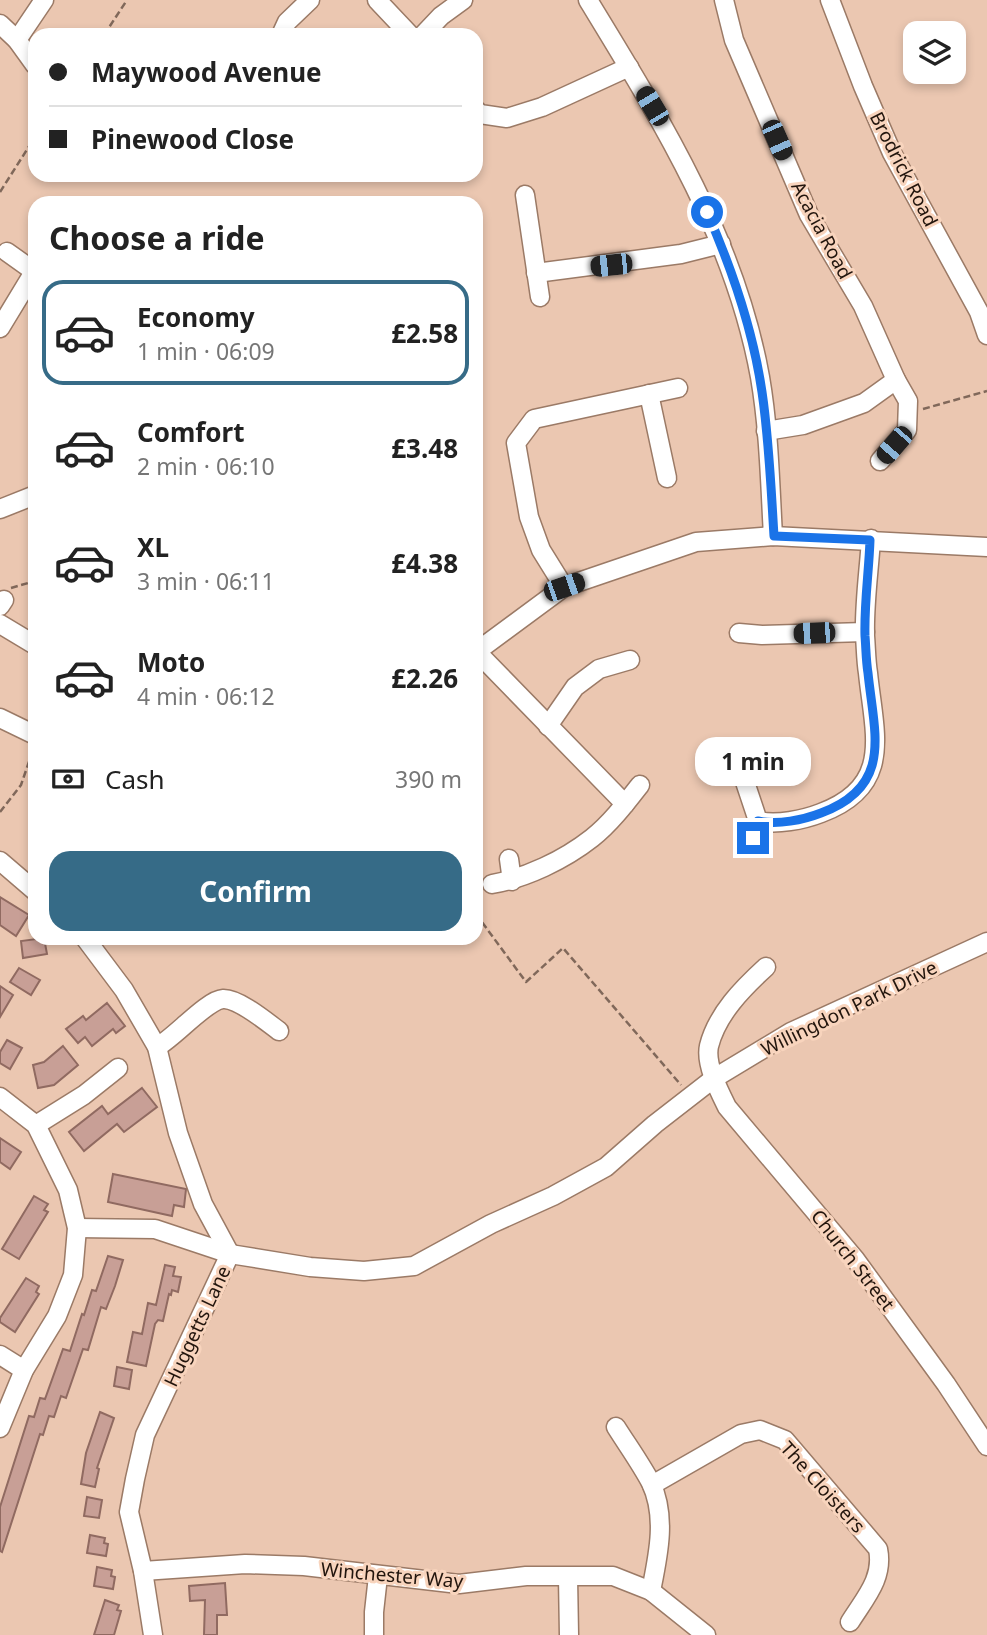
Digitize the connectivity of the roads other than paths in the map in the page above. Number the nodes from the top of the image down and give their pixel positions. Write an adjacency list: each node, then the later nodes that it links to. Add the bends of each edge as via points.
1 (44, 0): 12 (street)
2 (310, 0): 9 (street)
3 (377, 0): 10 (street)
4 (463, 0): 11 (street)
5 (588, 0): 14 (street)
6 (724, 0): 26 (street, Acacia Road, via 734,40 809,215 863,306)
7 (830, 0): 23 (street, Brodrick Road, via 892,153)
8 (0, 24): 12 (street)
9 (285, 28)
10 (403, 28)
11 (430, 28)
12 (17, 40): 13 (street)
13 (28, 55)
14 (629, 67): 15 (street, via 542,107 508,118); 17 (street, via 684,162)
15 (483, 114)
16 (525, 194): 20 (street)
17 (721, 244): 20 (street); 29 (street, via 759,373)
18 (6, 252): 19 (street)
19 (28, 267)
20 (536, 273): 22 (street)
21 (28, 283): 24 (street)
22 (540, 297)
23 (983, 310): 25 (street, Brodrick Road)
24 (0, 328)
25 (987, 335)
26 (896, 380): 29 (street, via 864,403 803,425); 30 (street, Acacia Road, via 908,401 907,430)
27 (677, 388): 28 (street)
28 (649, 394): 31 (street); 37 (street, via 534,419 516,443 529,516 541,550)
29 (766, 431): 34 (street)
30 (880, 461)
31 (667, 478)
32 (28, 498): 33 (street)
33 (0, 509)
34 (774, 536): 35 (street); 37 (street, via 696,542)
35 (870, 540): 36 (street); 39 (street)
36 (987, 547)
37 (564, 587): 42 (street)
38 (0, 624): 41 (street)
39 (865, 632): 40 (street, via 760,642); 48 (street, via 876,748 872,769 859,788 841,806 756,830)
40 (739, 633)
41 (28, 641)
42 (483, 646)
43 (483, 658): 46 (street)
44 (630, 660): 46 (street, via 599,668 575,687)
45 (0, 718): 47 (street)
46 (548, 726): 50 (street)
47 (28, 732)
48 (745, 782)
49 (640, 785): 50 (street)
50 (625, 804): 53 (street, via 593,837 562,858)
51 (509, 859): 53 (street)
52 (0, 861): 55 (street)
53 (512, 881): 54 (street)
54 (492, 884)
55 (28, 885)
56 (987, 942): 62 (street, Willingdon Park Drive, via 791,1032)
57 (90, 945): 60 (street)
58 (766, 967): 62 (street, via 720,1021 709,1047)
59 (279, 1031): 60 (street, via 223,999 211,1002)
60 (158, 1046): 66 (street, via 178,1133 203,1204)
61 (118, 1068): 64 (street)
62 (713, 1079): 66 (street, Huggetts Lane, via 606,1167 414,1266 364,1271); 71 (street, Church Street, via 727,1107 855,1259)
63 (0, 1097): 64 (street)
64 (36, 1125): 65 (street, via 68,1190)
65 (77, 1228): 66 (street, via 155,1229); 68 (street, via 73,1275 57,1316)
66 (230, 1254): 73 (street, Huggetts Lane, via 145,1435 128,1511)
67 (0, 1355): 68 (street)
68 (24, 1370): 70 (street)
69 (616, 1427): 72 (street)
70 (0, 1428)
71 (987, 1446)
72 (652, 1485): 76 (street, via 661,1545); 77 (street, The Cloisters, via 741,1434 760,1430 785,1440 878,1549 876,1581)
73 (143, 1572): 74 (street, Winchester Way, via 245,1564); 78 (street, Huggetts Lane)
74 (379, 1576): 75 (street, Winchester Way, via 459,1584 526,1576); 79 (street)
75 (568, 1577): 76 (street, Winchester Way, via 613,1576); 80 (street)
76 (651, 1591): 81 (street, Winchester Way)
77 (850, 1622)
78 (153, 1635)
79 (374, 1635)
80 (569, 1635)
81 (706, 1635)

